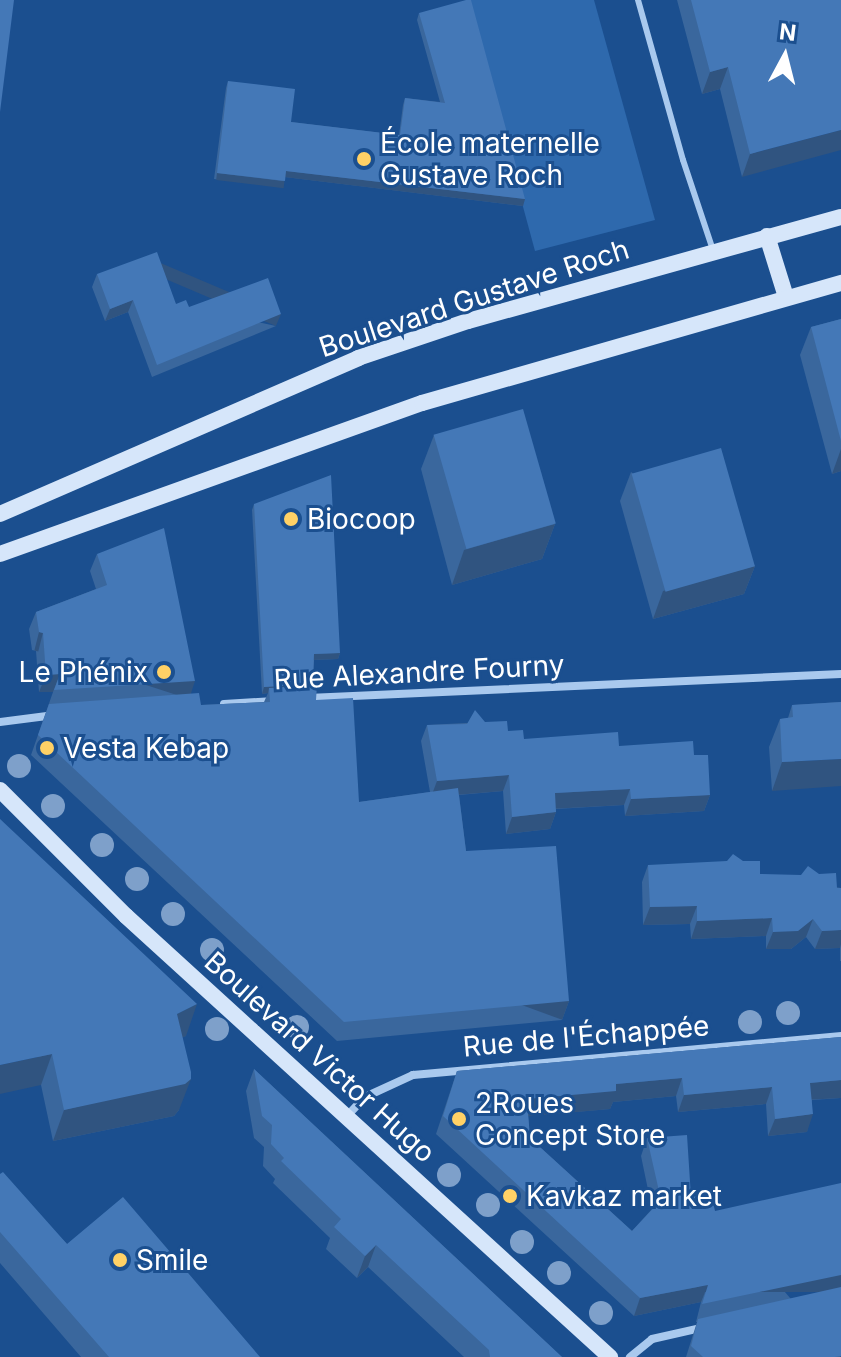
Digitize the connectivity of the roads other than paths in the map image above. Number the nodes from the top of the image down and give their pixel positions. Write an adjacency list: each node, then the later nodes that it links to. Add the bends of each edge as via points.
1 (638, 0): 4 (lane)
2 (841, 217): 3 (main road, Boulevard Gustave Roch)
3 (767, 236): 4 (main road, Boulevard Gustave Roch); 6 (main road)
4 (713, 250): 7 (main road, Boulevard Gustave Roch, via 358,358)
5 (841, 283): 6 (main road)
6 (786, 297): 8 (main road, via 422,403)
7 (0, 514)
8 (0, 554)
9 (841, 674): 10 (street, Rue Alexandre Fourny)
10 (303, 699)
11 (287, 700): 12 (street, Rue Alexandre Fourny)
12 (211, 705)
13 (64, 714): 14 (street)
14 (0, 722)
15 (0, 790): 17 (main road, Boulevard Victor Hugo, via 126,916)
16 (841, 1036): 17 (street, Rue de l'Échappée, via 424,1073 365,1097)
17 (348, 1115): 19 (main road, Boulevard Victor Hugo)
18 (710, 1325): 20 (street, via 652,1339)
19 (610, 1357)
20 (630, 1357)

